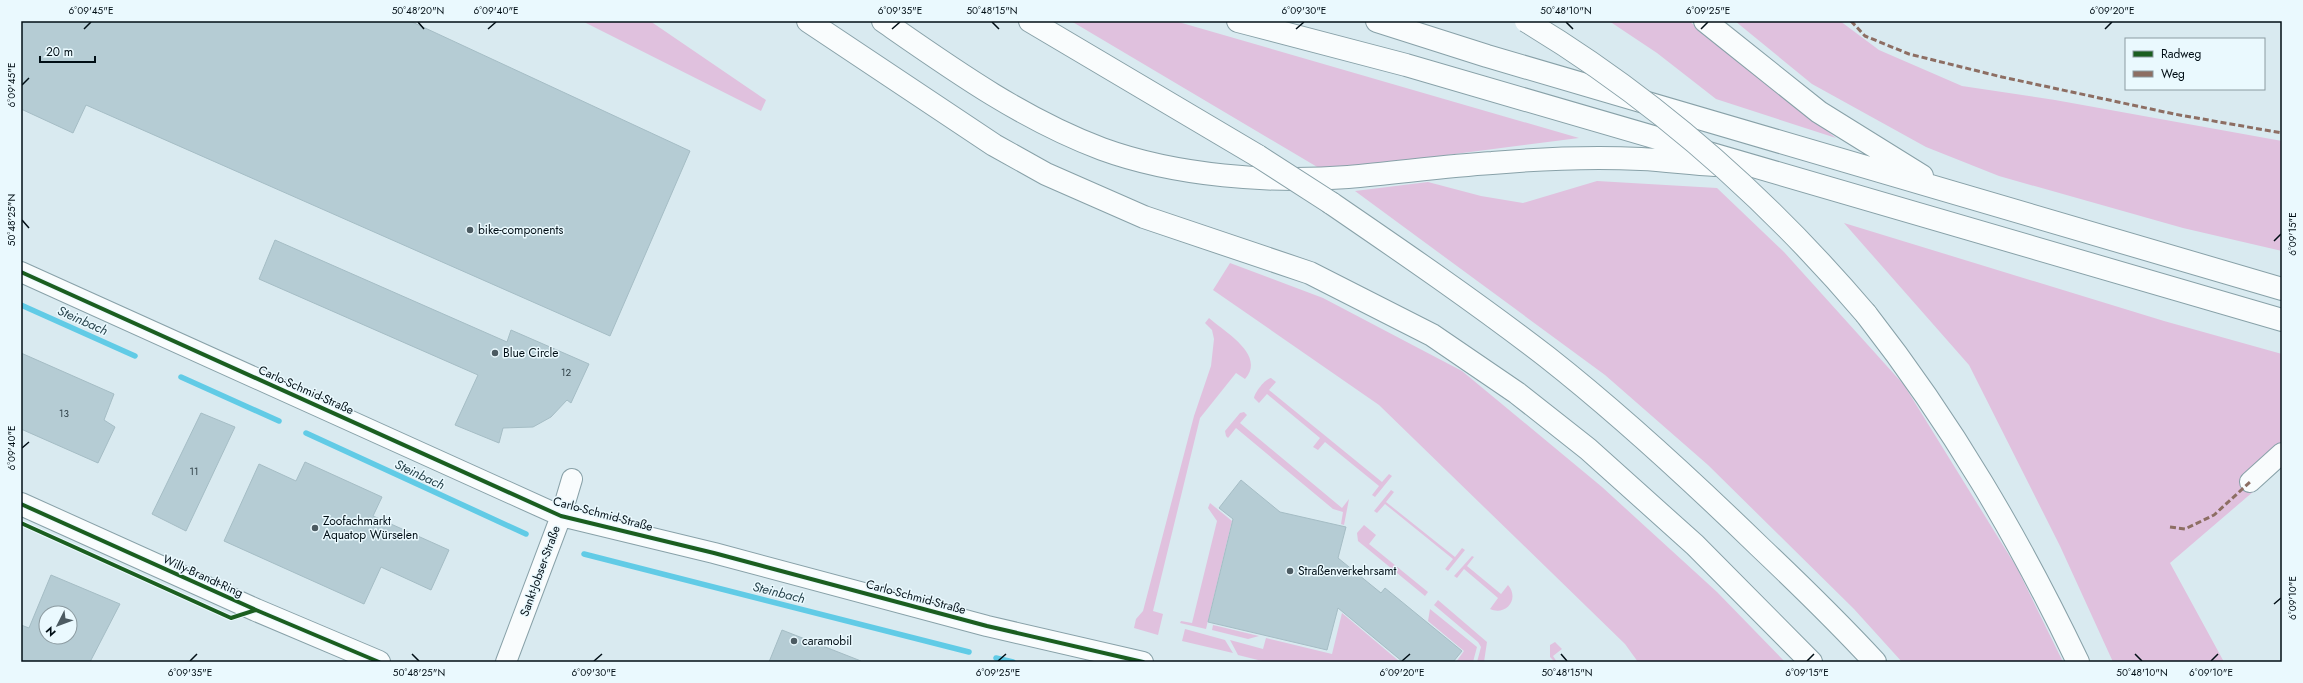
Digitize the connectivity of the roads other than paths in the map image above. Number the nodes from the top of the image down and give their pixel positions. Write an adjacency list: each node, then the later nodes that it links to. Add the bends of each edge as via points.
1 (808, 21): 21 (main road, via 994,145 1046,174 1144,217 1310,273 1432,335 1517,393 1594,454 1695,545)
2 (883, 21): 8 (main road, via 937,59 1062,132 1103,149 1149,162 1196,171 1270,179 1346,177 1494,162 1640,159)
3 (1030, 21): 22 (main road, bridge, via 1258,156 1331,203 1447,283 1548,358 1700,489 1842,626)
4 (1238, 21): 8 (main road, via 1406,66)
5 (1377, 21): 9 (main road, via 1487,56)
6 (1526, 21): 23 (main road, bridge, via 1602,70 1696,141 1783,222 1866,314 1925,391 1983,482)
7 (1705, 21): 9 (main road, via 1819,112)
8 (1760, 169): 12 (main road)
9 (1949, 192): 11 (main road)
10 (21, 272): 17 (street, Carlo-Schmid-Straße)
11 (2282, 289)
12 (2282, 320)
13 (2282, 453): 15 (street)
14 (572, 479): 17 (street, Sankt-Jobser-Straße)
15 (2250, 482)
16 (21, 504): 18 (main road, Willy-Brandt-Ring, via 256,610)
17 (561, 516): 19 (street, Sankt-Jobser-Straße); 20 (street, Carlo-Schmid-Straße, via 714,553 987,626)
18 (379, 662)
19 (506, 662)
20 (1143, 662)
21 (1811, 662)
22 (1875, 662)
23 (2078, 662)

